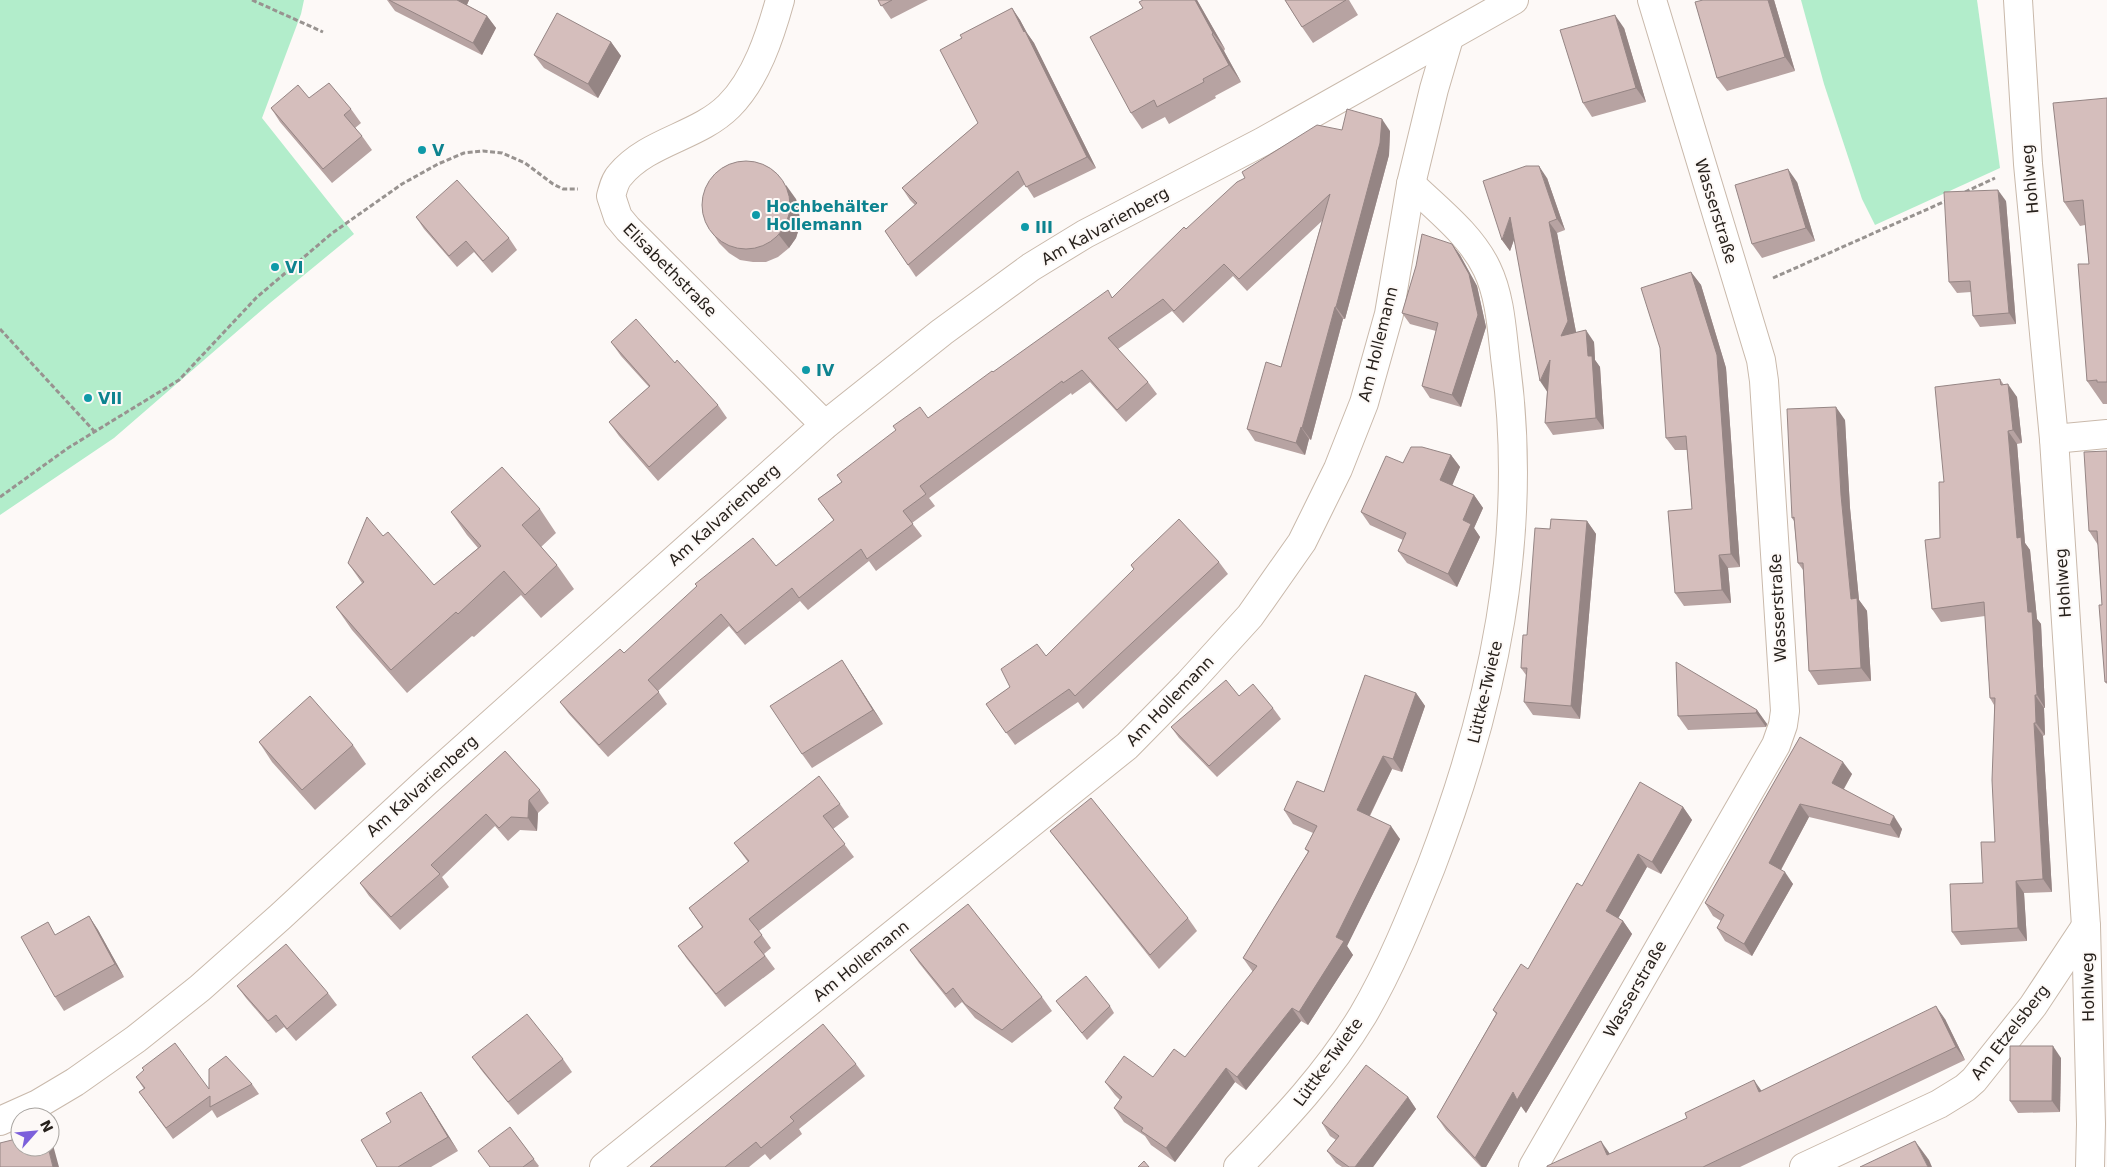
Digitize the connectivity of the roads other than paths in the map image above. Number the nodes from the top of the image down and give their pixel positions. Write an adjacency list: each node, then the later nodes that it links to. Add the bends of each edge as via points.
1 (780, 0): 7 (street, Elisabethstraße, via 764,48 737,97 712,119 647,152 619,175 611,196 618,217 628,229)
2 (1514, 0): 5 (street, Am Kalvarienberg)
3 (1652, 0): 14 (street, Wasserstraße, via 1756,343 1764,382 1784,725 1776,745)
4 (2018, 0): 9 (street, Hohlweg, via 2028,164)
5 (1449, 38): 6 (street, Am Hollemann); 7 (street, Am Kalvarienberg, via 1056,251 942,332)
6 (1411, 184): 12 (street, Am Hollemann, via 1389,314 1364,403 1338,469 1302,542 1250,616 1127,746); 13 (street, Lüttke-Twiete, via 1479,254 1498,304 1511,403 1514,456 1512,534 1502,618 1484,705 1452,812 1378,989 1302,1100)
7 (825, 426): 11 (street, Am Kalvarienberg, via 200,988 83,1077 38,1104)
8 (2107, 434): 9 (street)
9 (2054, 438): 10 (street, Hohlweg)
10 (2086, 926): 15 (street, Am Etzelsberg, via 2033,1006 1965,1088); 16 (street, Hohlweg)
11 (0, 1121)
12 (604, 1167)
13 (1238, 1167)
14 (1533, 1167)
15 (1804, 1167)
16 (2090, 1167)

